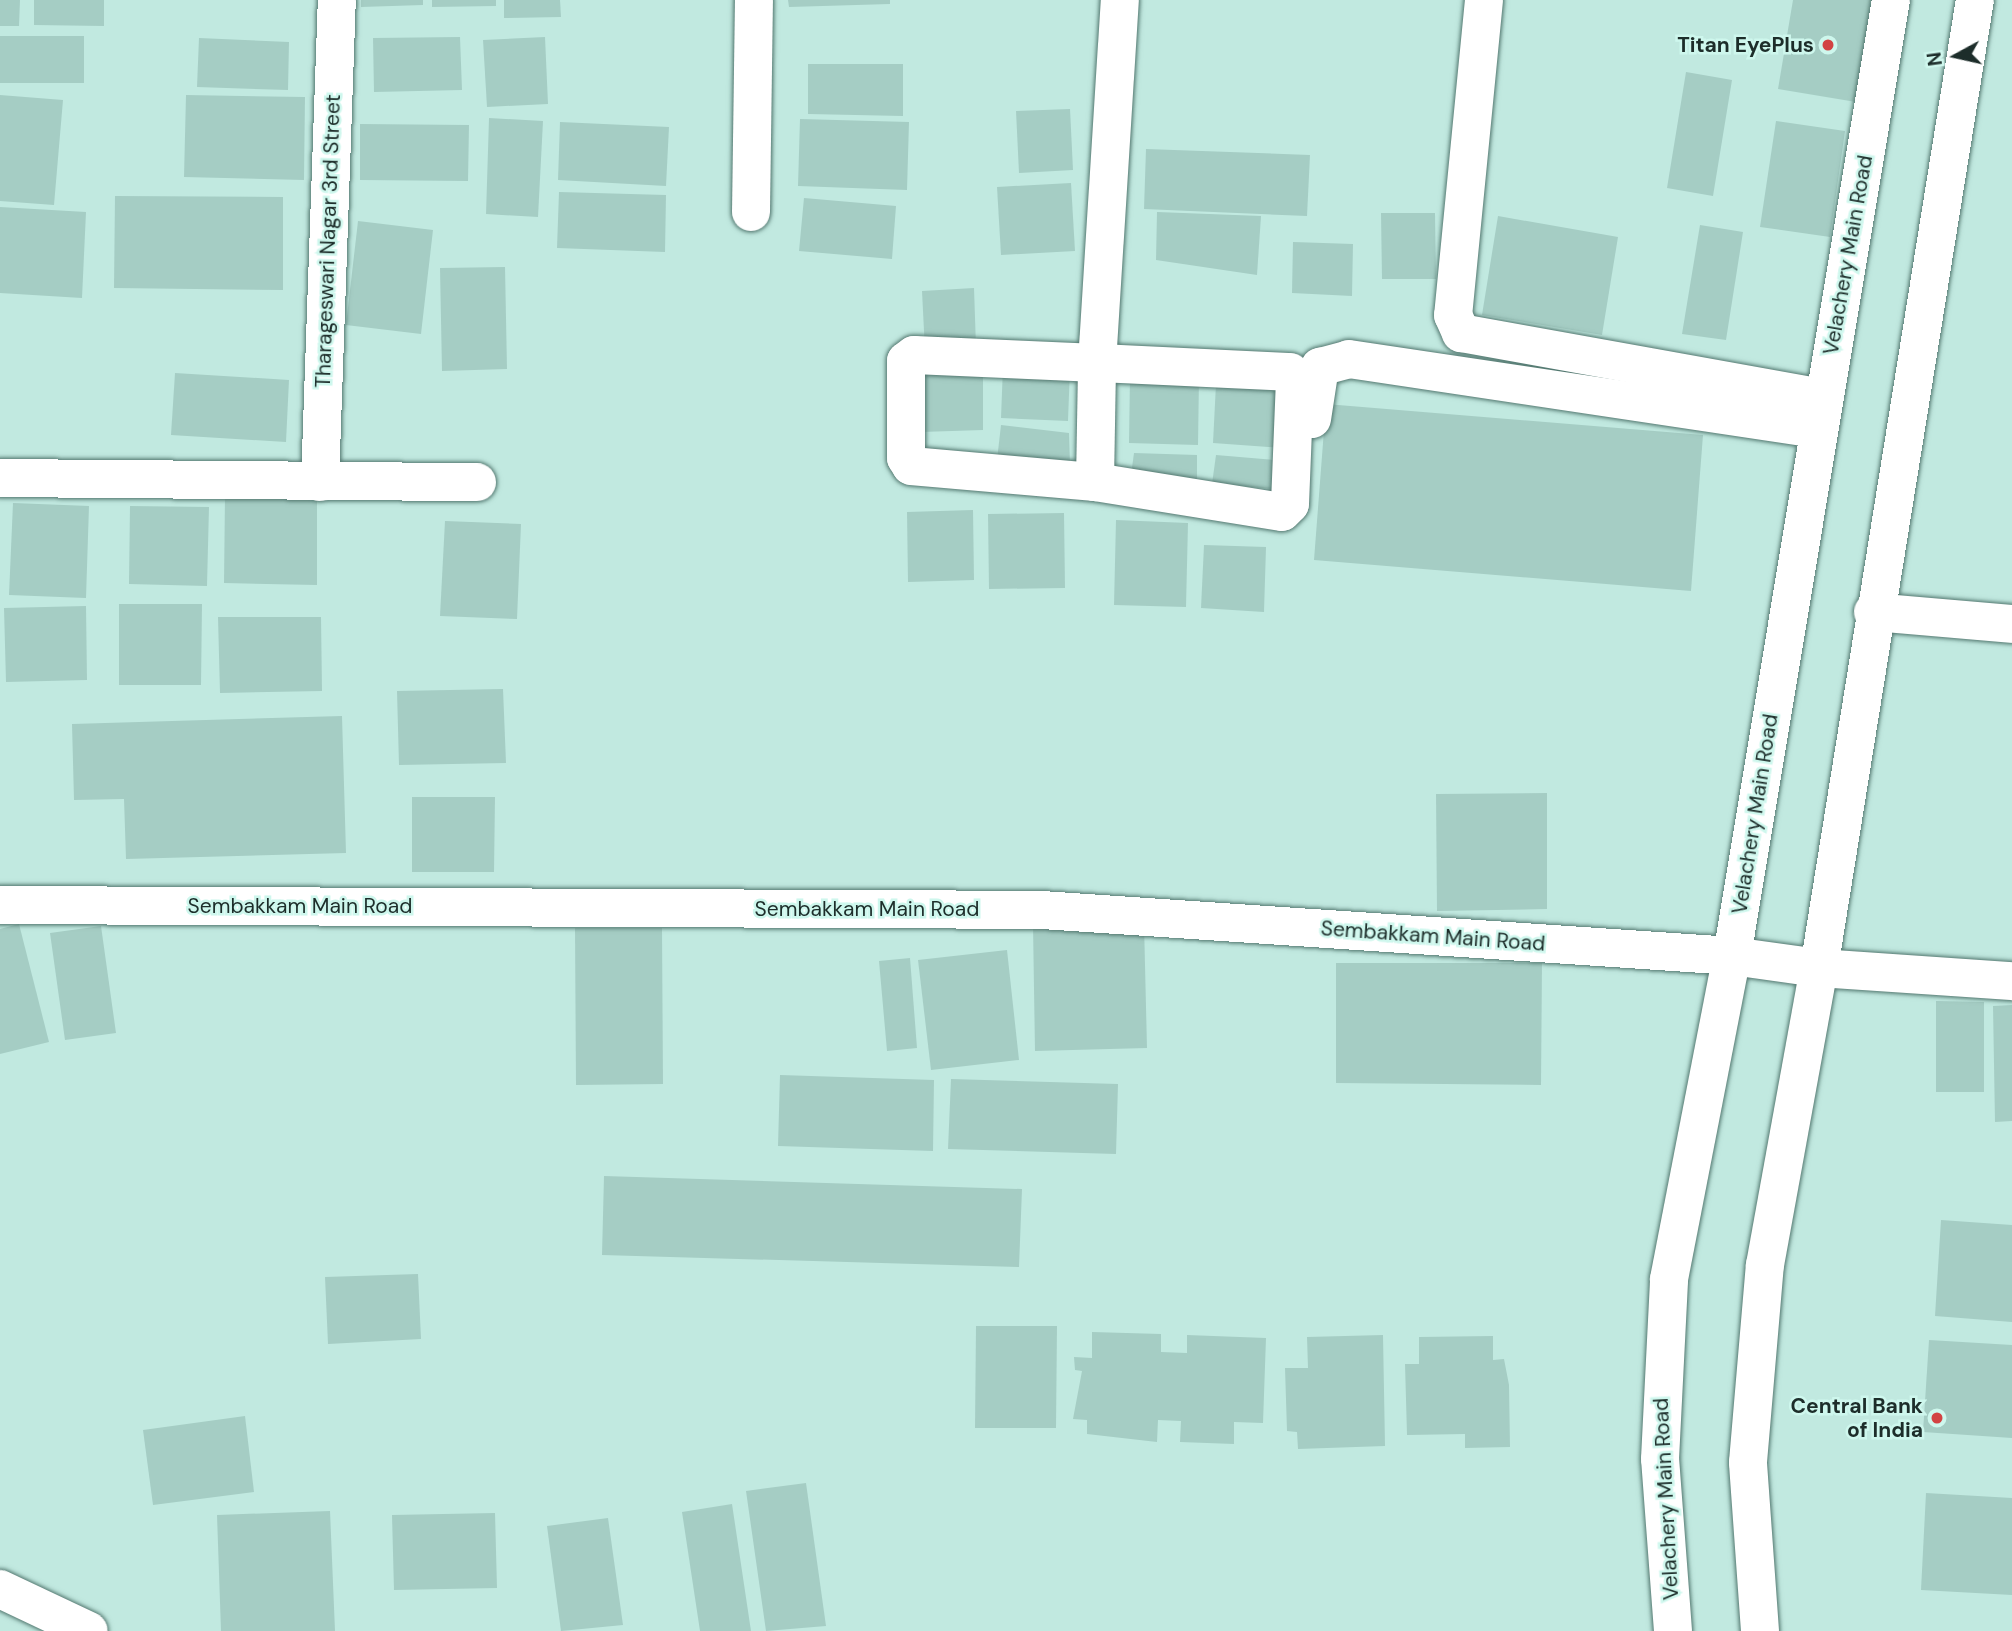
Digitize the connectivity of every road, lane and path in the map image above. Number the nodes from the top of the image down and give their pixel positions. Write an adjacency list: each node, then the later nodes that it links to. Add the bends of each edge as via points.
1 (337, 0): 11 (street, Tharageswari Nagar 3rd Street)
2 (754, 0): 7 (street)
3 (1120, 0): 8 (street)
4 (1484, 0): 9 (street, via 1453,315 1461,333)
5 (1891, 0): 9 (street, Velachery Main Road)
6 (1975, 0): 15 (street)
7 (751, 212)
8 (1097, 363): 13 (street); 13 (street, via 914,355 906,361 906,458 911,466); 13 (street, via 1290,372 1295,380 1290,504 1282,512)
9 (1821, 414): 14 (street, via 1333,361 1320,367 1316,381); 18 (street, Velachery Main Road)
10 (0, 478): 11 (street)
11 (320, 482): 12 (street)
12 (477, 482)
13 (1095, 482)
14 (1306, 488)
15 (1873, 612): 16 (street); 19 (street)
16 (2012, 624)
17 (0, 905): 18 (street, Sembakkam Main Road, via 1042,910)
18 (1732, 956): 19 (street, Sembakkam Main Road); 23 (street, Velachery Main Road, via 1669,1279 1660,1459)
19 (1819, 968): 20 (street, Sembakkam Main Road); 24 (street, via 1765,1265 1754,1372 1748,1462)
20 (2012, 981)
21 (0, 1589): 22 (street)
22 (89, 1631)
23 (1673, 1631)
24 (1760, 1631)

